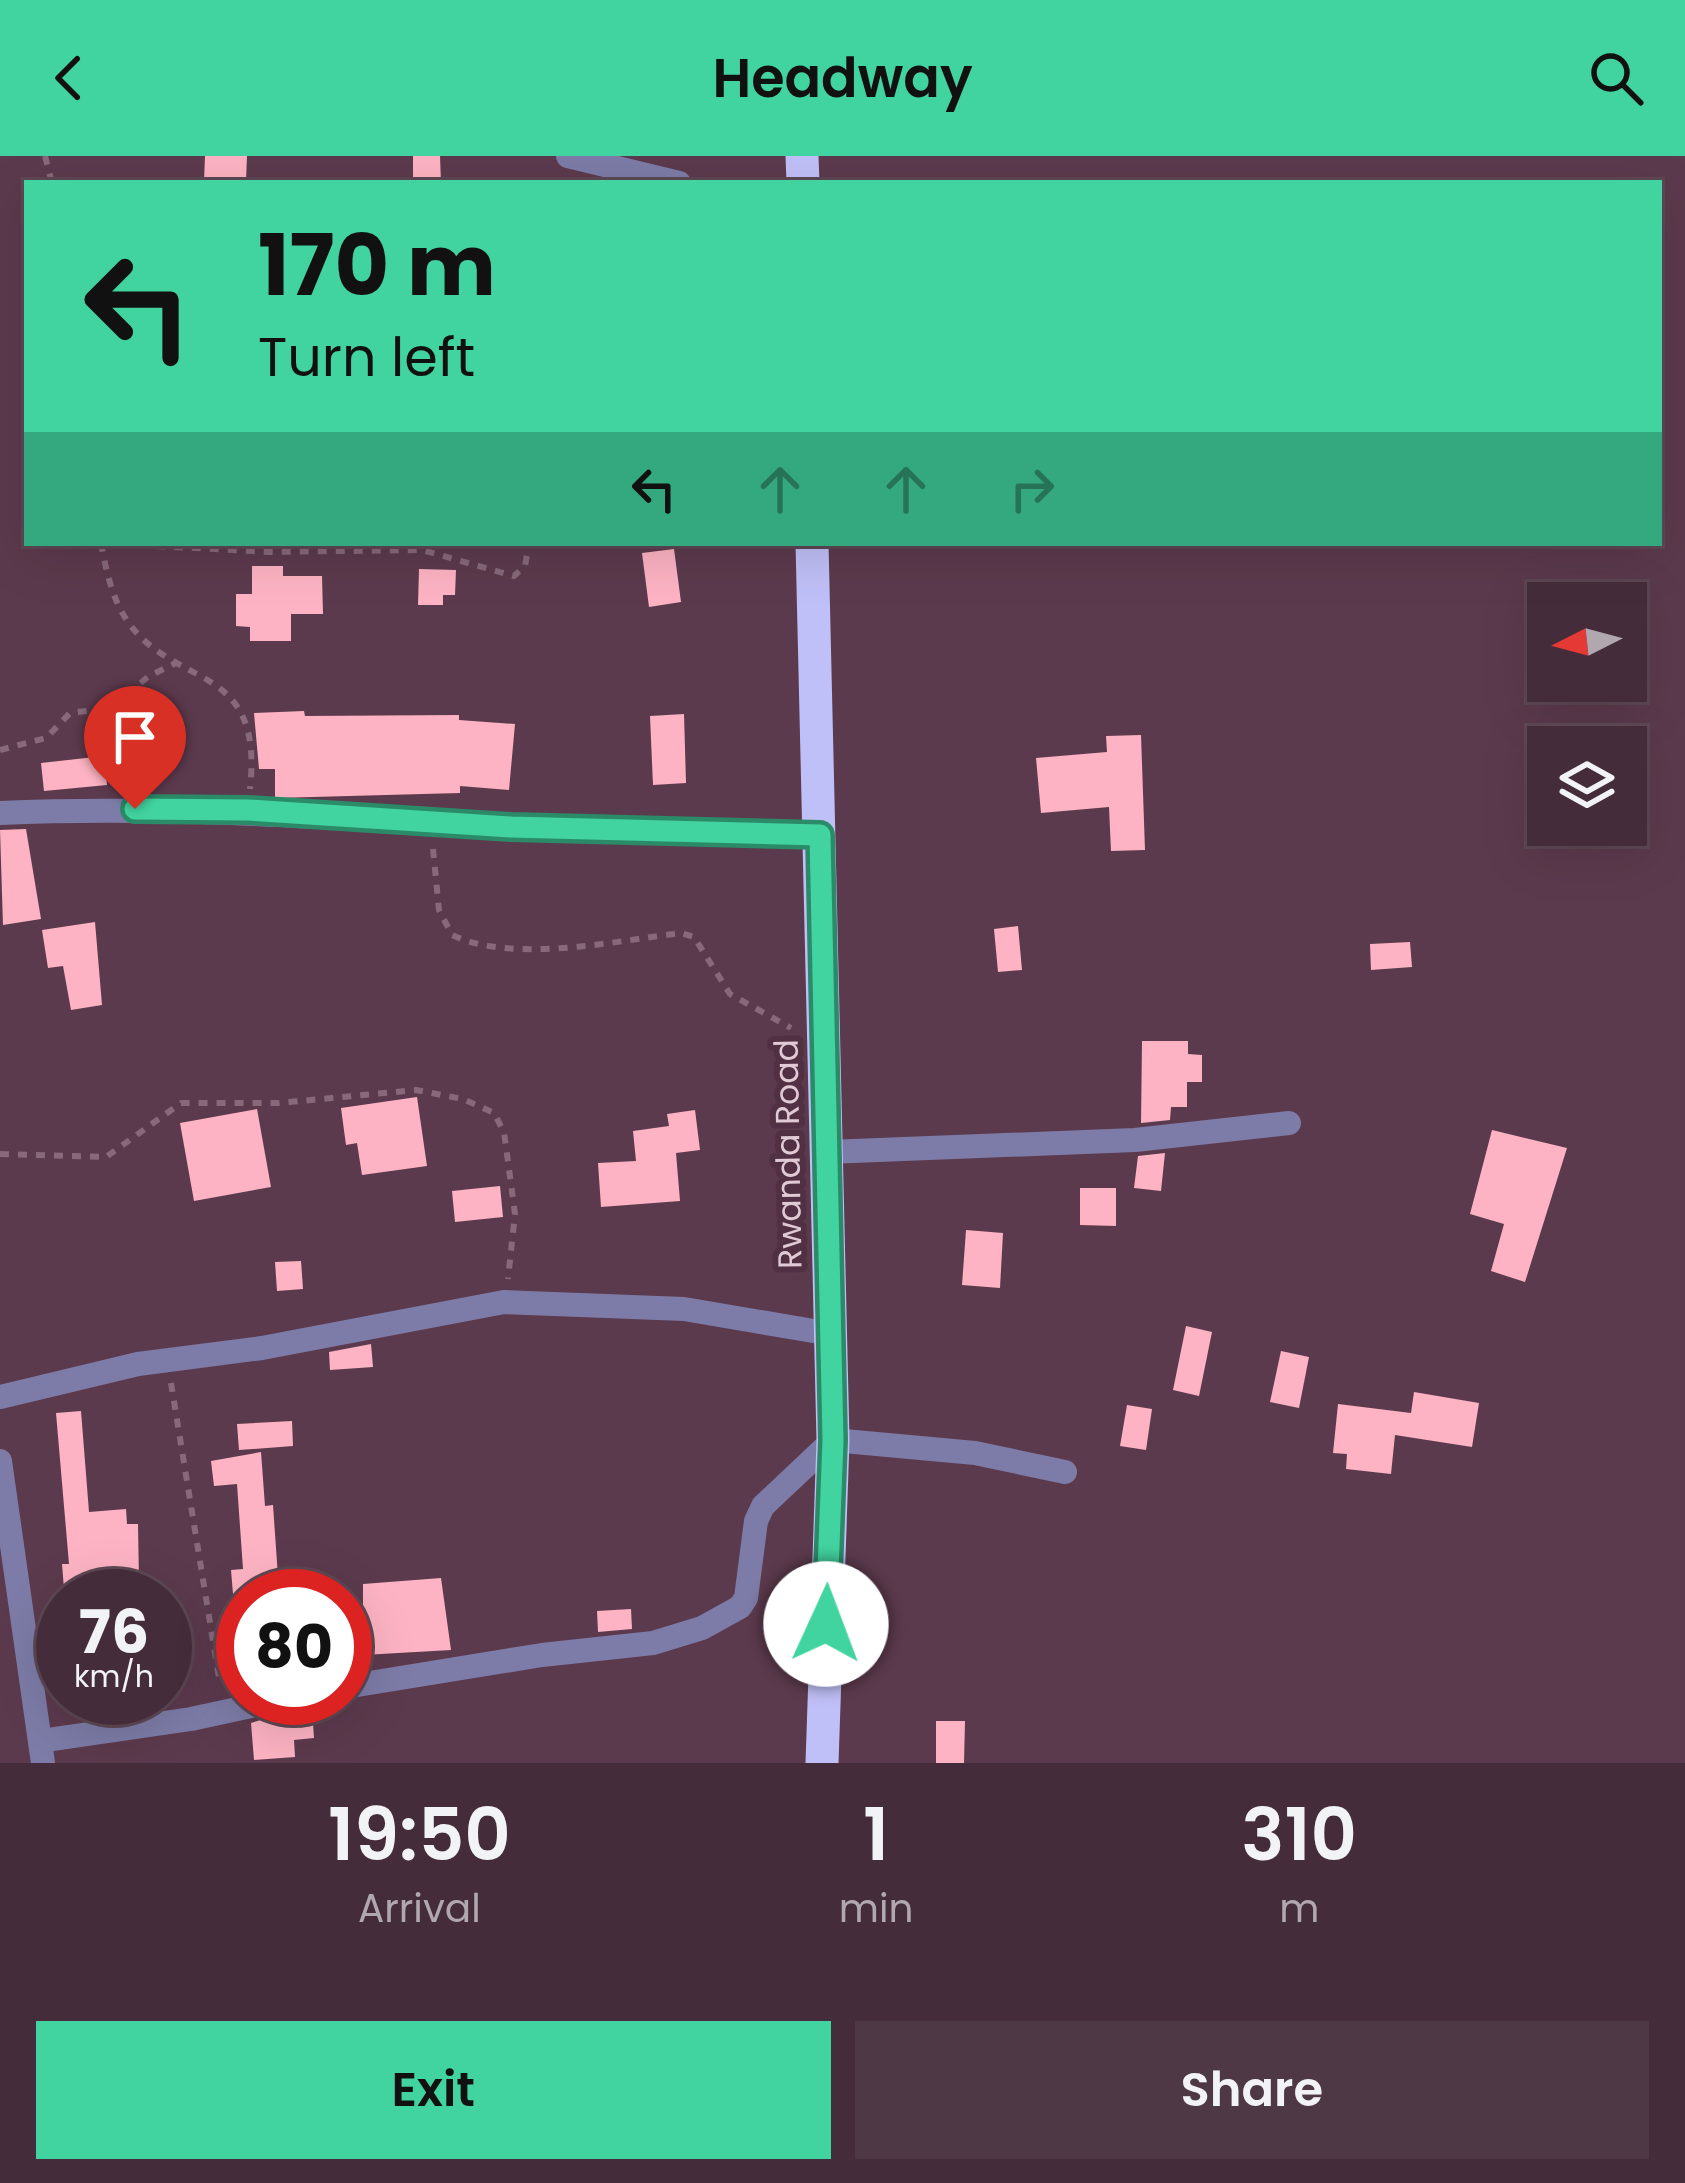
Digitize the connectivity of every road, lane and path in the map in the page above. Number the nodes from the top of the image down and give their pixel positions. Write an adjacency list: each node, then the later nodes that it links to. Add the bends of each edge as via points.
1 (568, 156): 2 (street)
2 (667, 180)
3 (102, 546): 7 (path, via 129,624)
4 (151, 546): 5 (path, via 422,550 514,576)
5 (528, 546)
6 (812, 546): 12 (highway, Rwanda Road)
7 (178, 662): 8 (path, via 110,708 70,713 46,738); 9 (path, via 218,682 237,706 252,771)
8 (0, 750)
9 (248, 810): 10 (street); 11 (street)
10 (0, 814)
11 (430, 821): 12 (street); 13 (path, via 439,910 452,935 492,948 530,948 681,933 694,938 730,994)
12 (820, 835): 13 (highway, Rwanda Road)
13 (825, 1044): 15 (highway, Rwanda Road)
14 (1289, 1123): 15 (street, via 1135,1140)
15 (828, 1152): 18 (highway, Rwanda Road)
16 (0, 1154): 17 (path, via 106,1157 181,1103 416,1090 463,1099 494,1113 504,1132 515,1214)
17 (504, 1302): 18 (street, via 684,1309); 19 (street)
18 (831, 1334): 21 (highway, Rwanda Road)
19 (166, 1360): 20 (street); 25 (path)
20 (0, 1396)
21 (833, 1440): 23 (street, via 975,1453); 26 (street, via 763,1506 746,1598 703,1628 653,1643); 29 (highway, Rwanda Road)
22 (0, 1461): 24 (street)
23 (1065, 1472)
24 (5, 1518): 28 (street)
25 (216, 1669)
26 (372, 1683)
27 (216, 1714): 28 (street)
28 (41, 1752)
29 (822, 1763)

